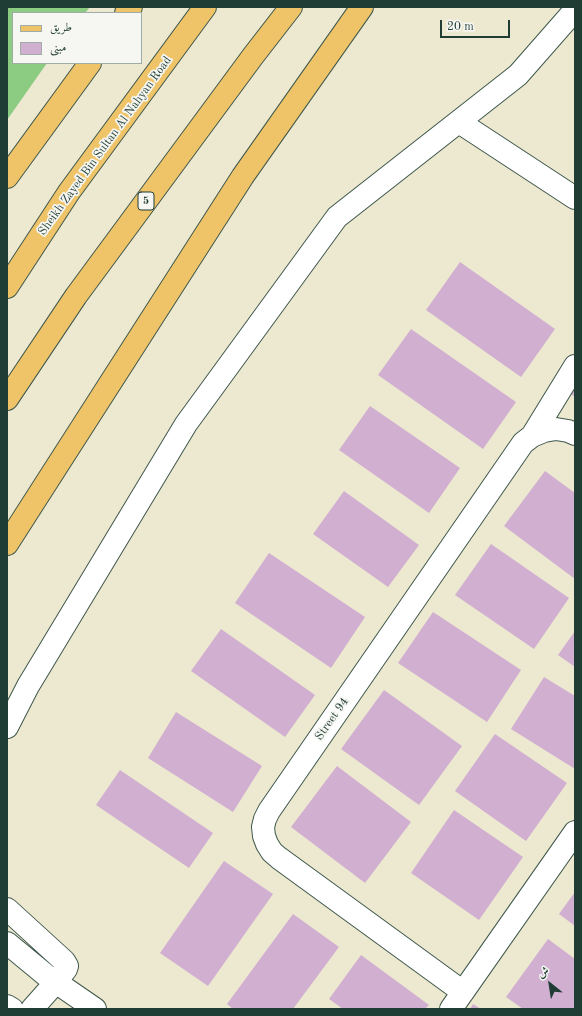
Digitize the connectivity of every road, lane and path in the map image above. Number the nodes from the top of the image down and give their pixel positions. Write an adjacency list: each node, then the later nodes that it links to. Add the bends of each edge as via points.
1 (205, 7): 9 (main road, Sheikh Zayed Bin Sultan Al Nahyan Road, via 69,192)
2 (291, 7): 11 (main road, 5, via 76,296)
3 (362, 7): 14 (main road, via 243,176)
4 (575, 10): 6 (street, via 518,75)
5 (89, 64): 7 (main road)
6 (459, 122): 8 (street); 15 (street, via 337,217 186,424 28,686)
7 (7, 177)
8 (575, 198)
9 (7, 287)
10 (575, 366): 13 (street)
11 (7, 399)
12 (575, 434): 13 (street, Street 94, via 556,429)
13 (532, 436): 22 (street, Street 94, via 516,452 269,811 263,827 264,836 272,852)
14 (7, 544)
15 (7, 727)
16 (575, 832): 22 (street, Street 94)
17 (7, 909): 21 (street, via 64,960 66,969)
18 (7, 943): 20 (street)
19 (7, 953): 20 (street)
20 (34, 967): 21 (street)
21 (56, 982): 25 (street); 26 (street)
22 (457, 1000)
23 (7, 1006): 24 (street)
24 (12, 1009)
25 (32, 1009)
26 (95, 1009)

